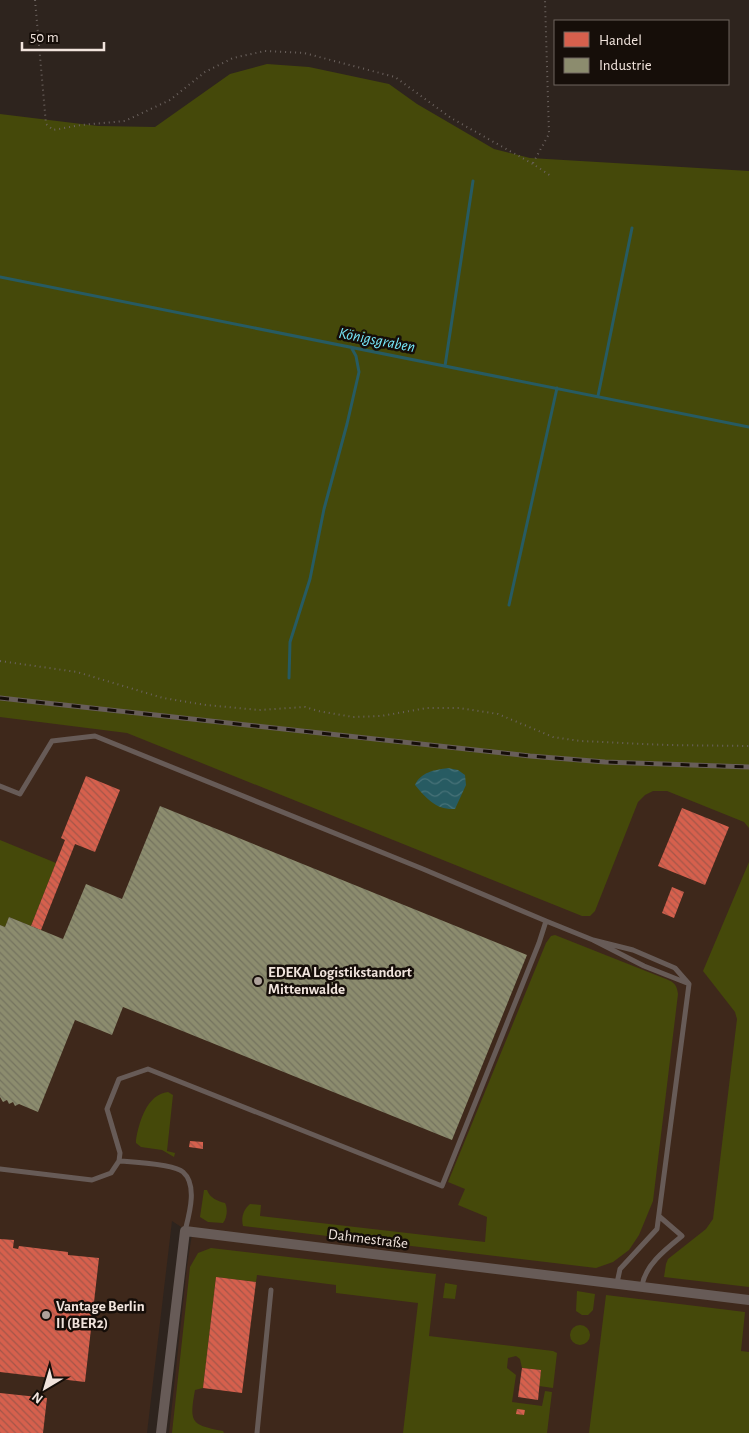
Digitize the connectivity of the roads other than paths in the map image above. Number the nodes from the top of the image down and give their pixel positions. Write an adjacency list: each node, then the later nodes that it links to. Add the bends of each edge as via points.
1 (0, 786): 2 (lane, via 20,794 52,741 95,736)
2 (546, 921): 3 (lane); 5 (lane, via 442,1186 148,1069 119,1079 107,1109 120,1153)
3 (594, 940): 4 (lane, via 644,966); 4 (lane, via 633,950 675,968)
4 (689, 984): 7 (lane)
5 (119, 1160): 6 (lane, via 111,1173 92,1180); 8 (lane, via 174,1167 183,1172 191,1190)
6 (0, 1169)
7 (660, 1217): 9 (lane, via 657,1229 620,1269); 10 (lane, via 682,1236 660,1254 643,1278)
8 (185, 1231): 9 (street, Dahmestraße); 13 (street)
9 (617, 1284): 10 (street, Dahmestraße)
10 (642, 1286): 12 (street, Dahmestraße)
11 (271, 1290): 14 (lane)
12 (749, 1300)
13 (161, 1433)
14 (257, 1433)

